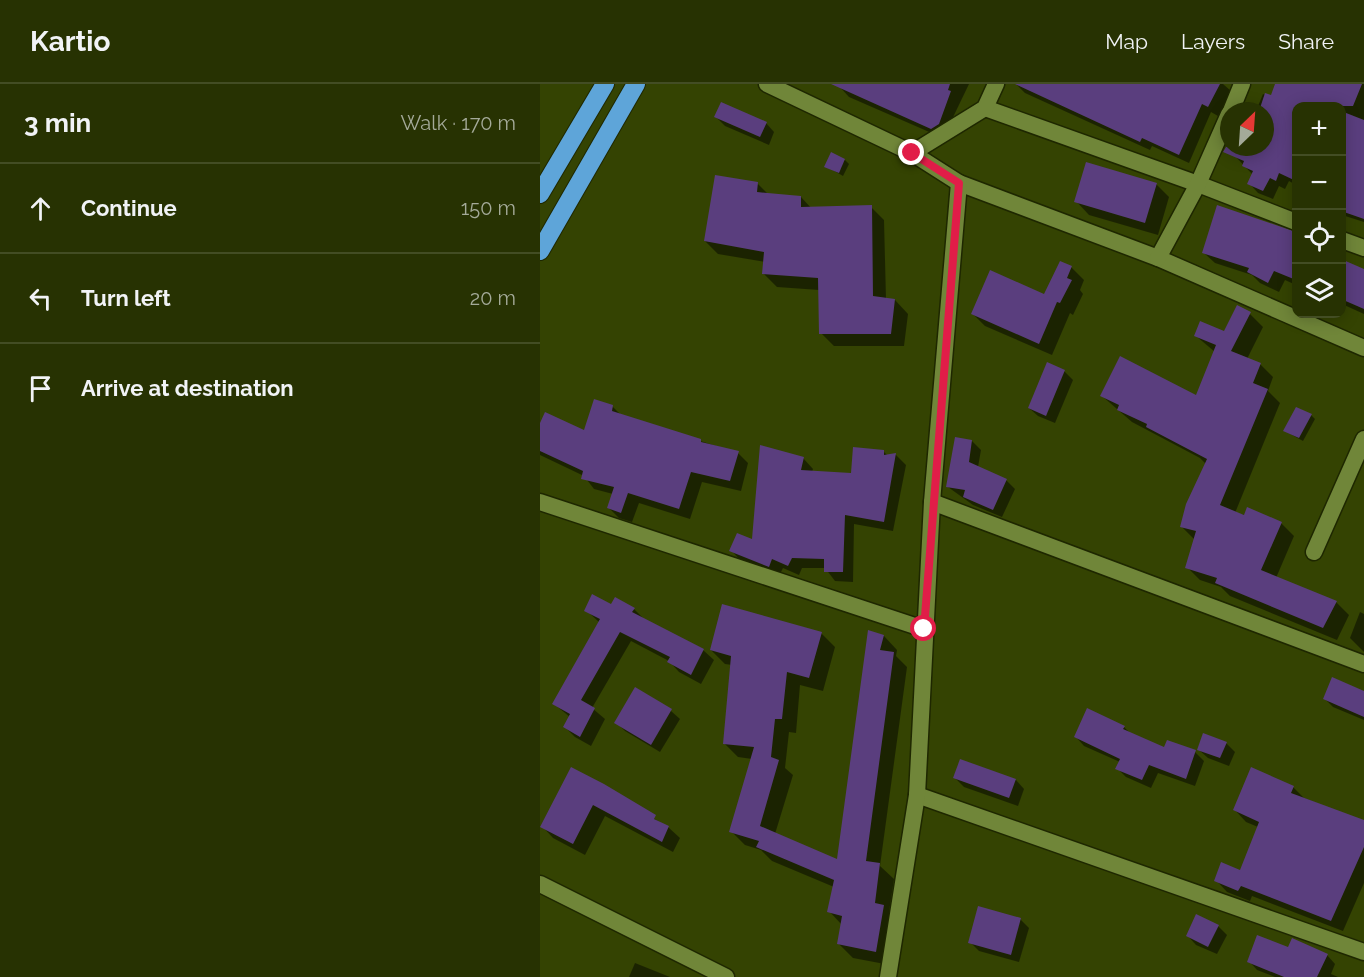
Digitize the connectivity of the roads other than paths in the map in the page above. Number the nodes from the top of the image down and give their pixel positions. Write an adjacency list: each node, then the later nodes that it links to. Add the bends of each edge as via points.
1 (605, 84): 12 (highway)
2 (636, 84): 16 (highway)
3 (767, 84): 9 (street)
4 (996, 84): 7 (street)
5 (1242, 84): 6 (street)
6 (1235, 102)
7 (985, 108): 9 (street); 11 (street)
8 (1220, 135): 11 (street)
9 (912, 153): 10 (street)
10 (959, 183): 17 (street); 21 (street)
11 (1198, 184): 13 (street); 17 (street)
12 (540, 194)
13 (1292, 220)
14 (1346, 242): 15 (street)
15 (1364, 248)
16 (540, 251)
17 (1158, 258): 18 (street)
18 (1364, 348)
19 (1364, 439): 22 (street)
20 (540, 502): 23 (street)
21 (932, 502): 23 (street); 24 (street)
22 (1314, 552)
23 (924, 629): 25 (street)
24 (1364, 664)
25 (917, 795): 27 (street); 29 (street)
26 (540, 884): 28 (street)
27 (1364, 952)
28 (726, 977)
29 (888, 977)

